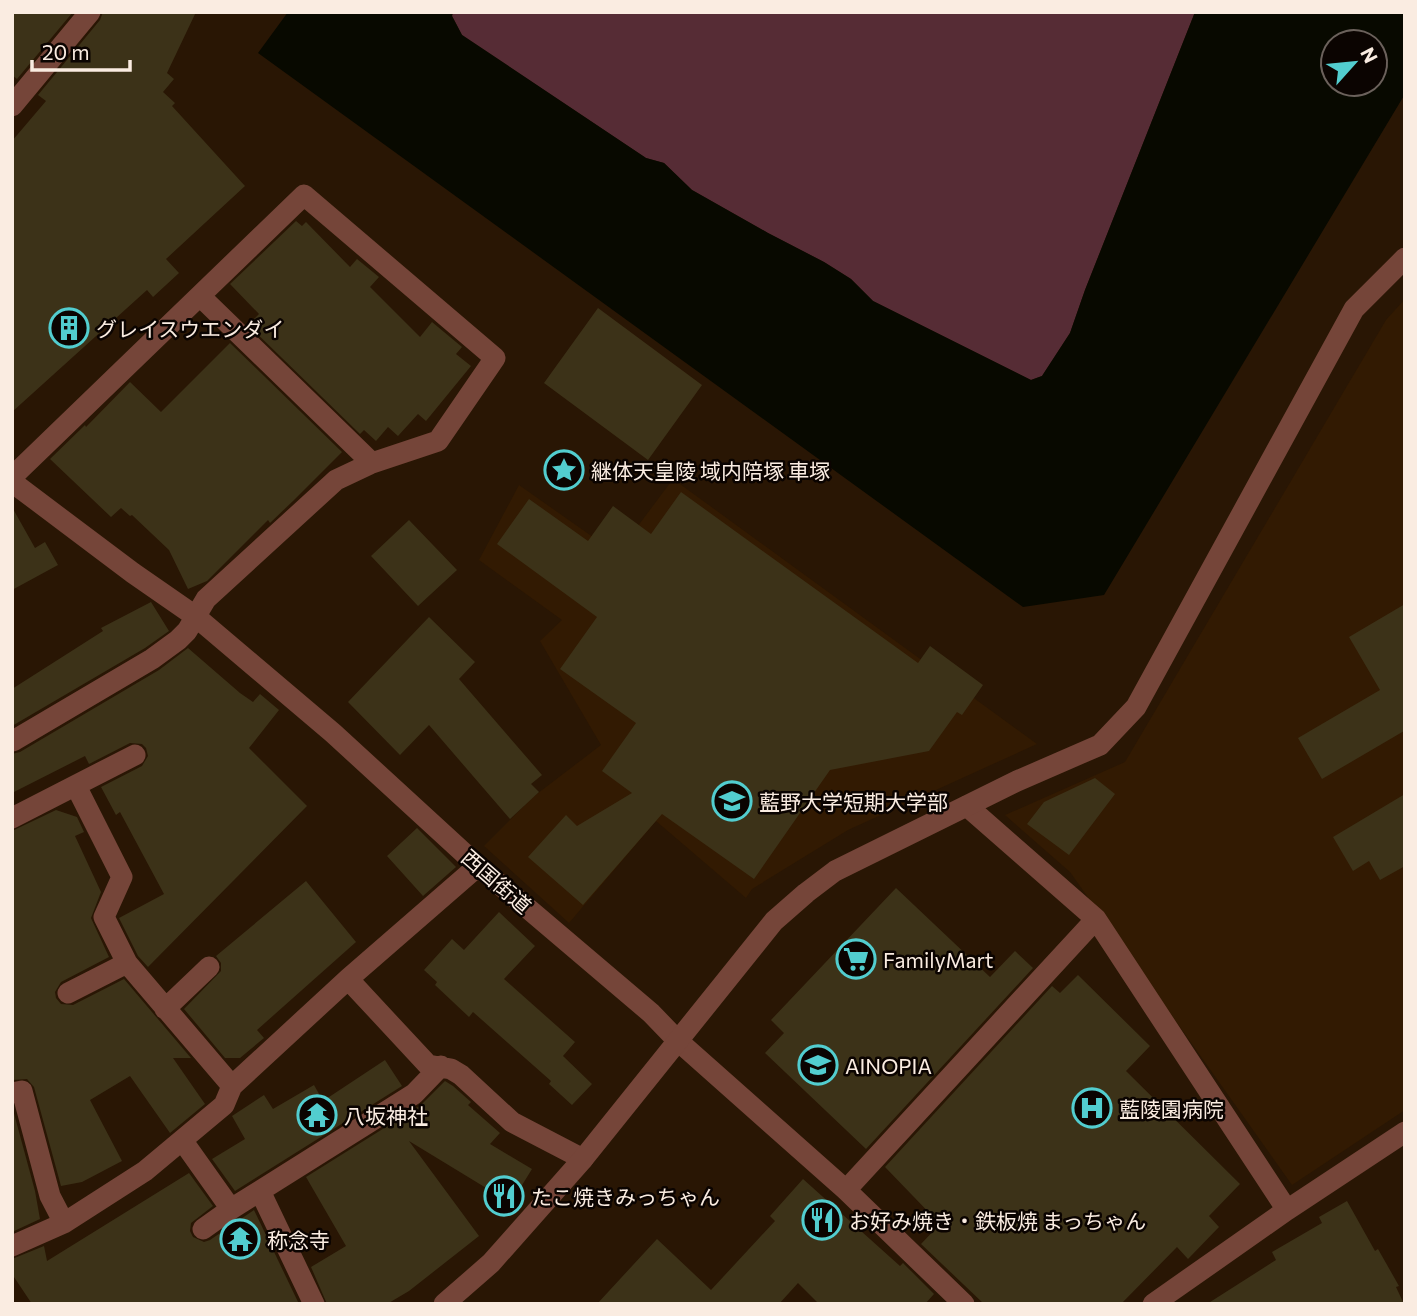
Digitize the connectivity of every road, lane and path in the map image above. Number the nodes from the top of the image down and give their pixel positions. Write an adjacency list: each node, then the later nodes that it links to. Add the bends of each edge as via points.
1 (90, 12): 2 (street)
2 (12, 106)
3 (1405, 258): 11 (street, via 1354,309 1136,706 1100,745)
4 (201, 297): 5 (street); 5 (street, via 304,195 495,358 438,441); 6 (street)
5 (372, 463): 7 (street, via 336,480 206,600)
6 (12, 480): 7 (street, 西国街道)
7 (195, 616): 8 (street, via 187,631 159,654); 13 (street, 西国街道, via 333,733)
8 (13, 741)
9 (135, 755): 10 (street)
10 (76, 786): 12 (street); 15 (street, via 122,877 104,917)
11 (967, 806): 14 (street); 20 (street, via 835,872 806,893 774,921)
12 (12, 818)
13 (478, 866): 17 (street); 20 (street, 西国街道)
14 (1096, 919): 27 (street); 30 (street)
15 (127, 963): 18 (street); 19 (street)
16 (209, 967): 19 (street)
17 (348, 979): 21 (street, via 428,1065); 22 (street)
18 (68, 993)
19 (165, 1009): 22 (street)
20 (677, 1040): 26 (street); 27 (street, 西国街道)
21 (441, 1066): 26 (street, via 461,1075 512,1122); 28 (street, via 414,1094)
22 (232, 1086): 25 (street, via 225,1105)
23 (12, 1093): 31 (street, via 22,1091 50,1196)
24 (1405, 1132): 30 (street)
25 (182, 1140): 29 (street); 31 (street, via 145,1171)
26 (583, 1159): 35 (street, via 491,1263)
27 (846, 1190): 36 (street, 西国街道)
28 (260, 1191): 29 (street); 34 (street)
29 (231, 1209): 32 (street)
30 (1287, 1210): 37 (street)
31 (64, 1223): 33 (street)
32 (203, 1229)
33 (12, 1247)
34 (314, 1304)
35 (444, 1304)
36 (964, 1304)
37 (1153, 1304)

